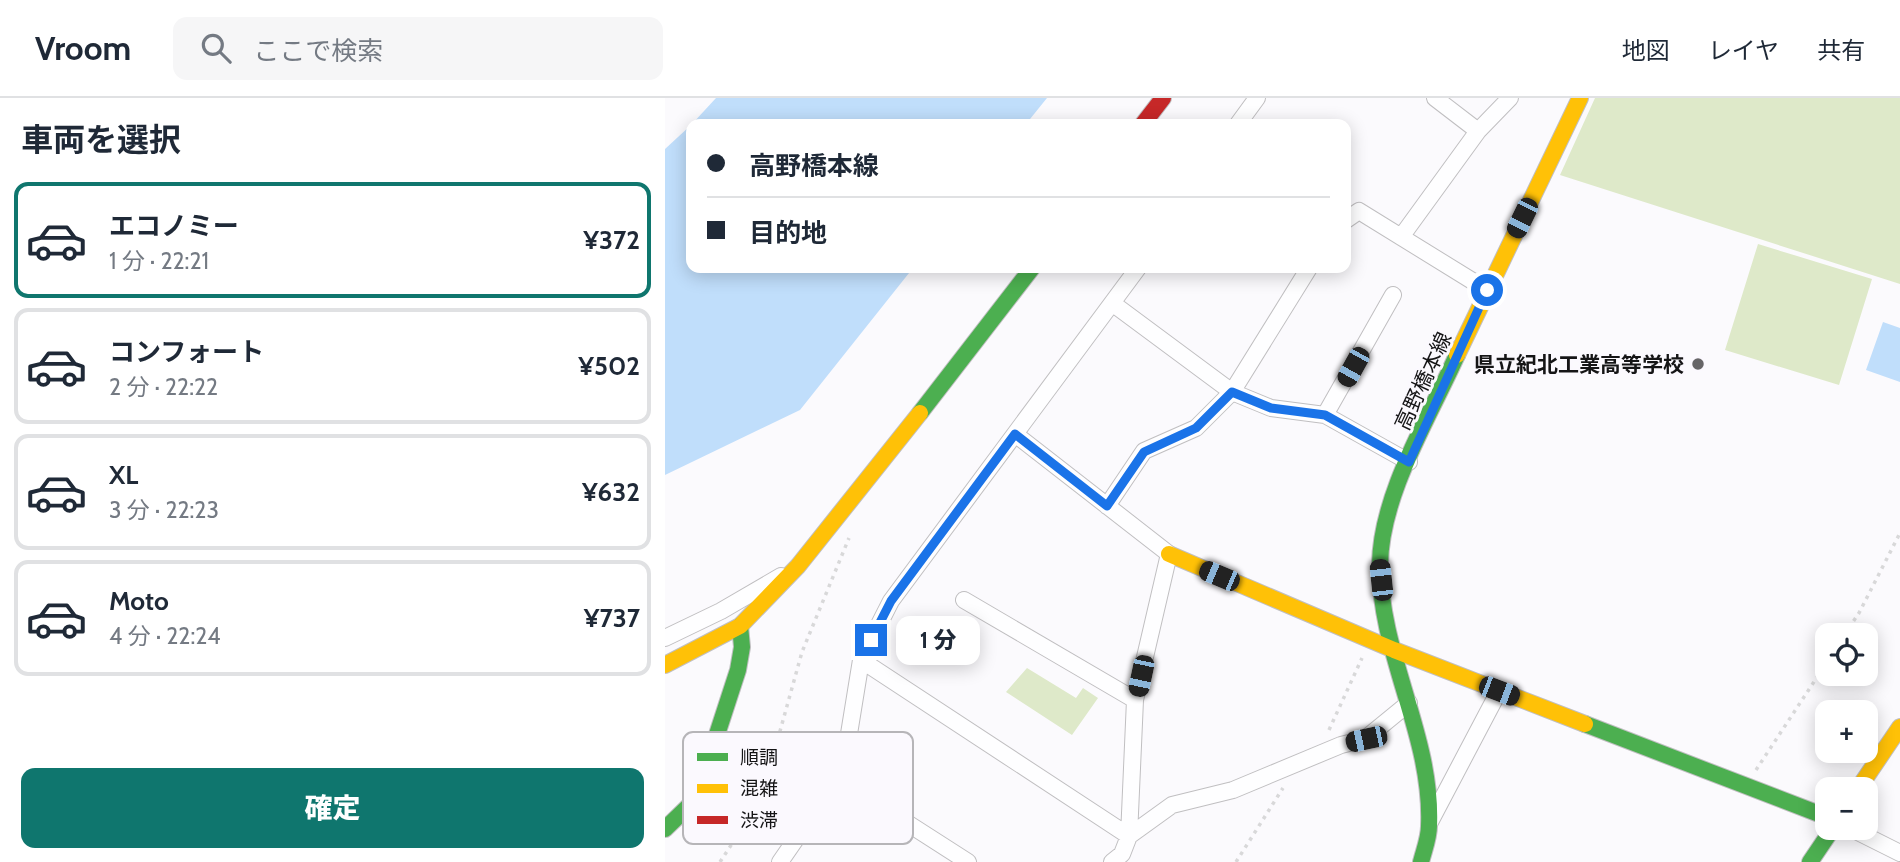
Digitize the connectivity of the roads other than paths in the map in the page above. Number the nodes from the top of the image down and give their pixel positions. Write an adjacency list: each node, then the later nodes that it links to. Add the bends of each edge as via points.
1 (1163, 98): 6 (street)
2 (1257, 98): 7 (street)
3 (1435, 98): 8 (street)
4 (1510, 98): 8 (street)
5 (1580, 98): 14 (street, 高野橋本線)
6 (1147, 119)
7 (1242, 119)
8 (1478, 131): 10 (street)
9 (1351, 217): 10 (street, via 1359,211)
10 (1401, 237): 14 (street)
11 (1028, 273): 23 (street)
12 (1134, 273): 16 (street)
13 (1307, 273): 17 (street)
14 (1487, 290): 20 (street, 高野橋本線)
15 (1393, 295): 18 (street)
16 (1112, 303): 17 (street); 19 (street)
17 (1232, 392): 18 (street, via 1271,408); 21 (street, via 1196,428 1144,452)
18 (1325, 415): 20 (street)
19 (1015, 434): 21 (street); 28 (street, via 891,601)
20 (1409, 462): 27 (street, 高野橋本線, via 1382,537 1383,595)
21 (1107, 506): 22 (street)
22 (1169, 554): 27 (street); 31 (street)
23 (798, 565): 25 (street); 26 (street)
24 (964, 600): 31 (street)
25 (740, 626): 29 (street); 34 (street, via 738,670)
26 (665, 639)
27 (1394, 650): 30 (street); 32 (street, 高野橋本線)
28 (861, 660): 35 (street); 42 (street)
29 (665, 665)
30 (1499, 691): 38 (street); 39 (street)
31 (1136, 701): 42 (street)
32 (1409, 703): 39 (street, 高野橋本線, via 1425,767); 42 (street, via 1366,739 1233,790 1172,805)
33 (1900, 727): 36 (street)
34 (718, 732)
35 (849, 732)
36 (1866, 777)
37 (683, 812): 41 (street)
38 (1815, 812)
39 (1430, 823): 50 (street, 高野橋本線)
40 (913, 827): 49 (street)
41 (665, 829)
42 (1129, 836): 47 (street)
43 (1825, 840): 51 (street)
44 (1874, 840): 46 (street)
45 (792, 844): 48 (street)
46 (1900, 853)
47 (1123, 859)
48 (780, 862)
49 (968, 862)
50 (1421, 862)
51 (1810, 862)

